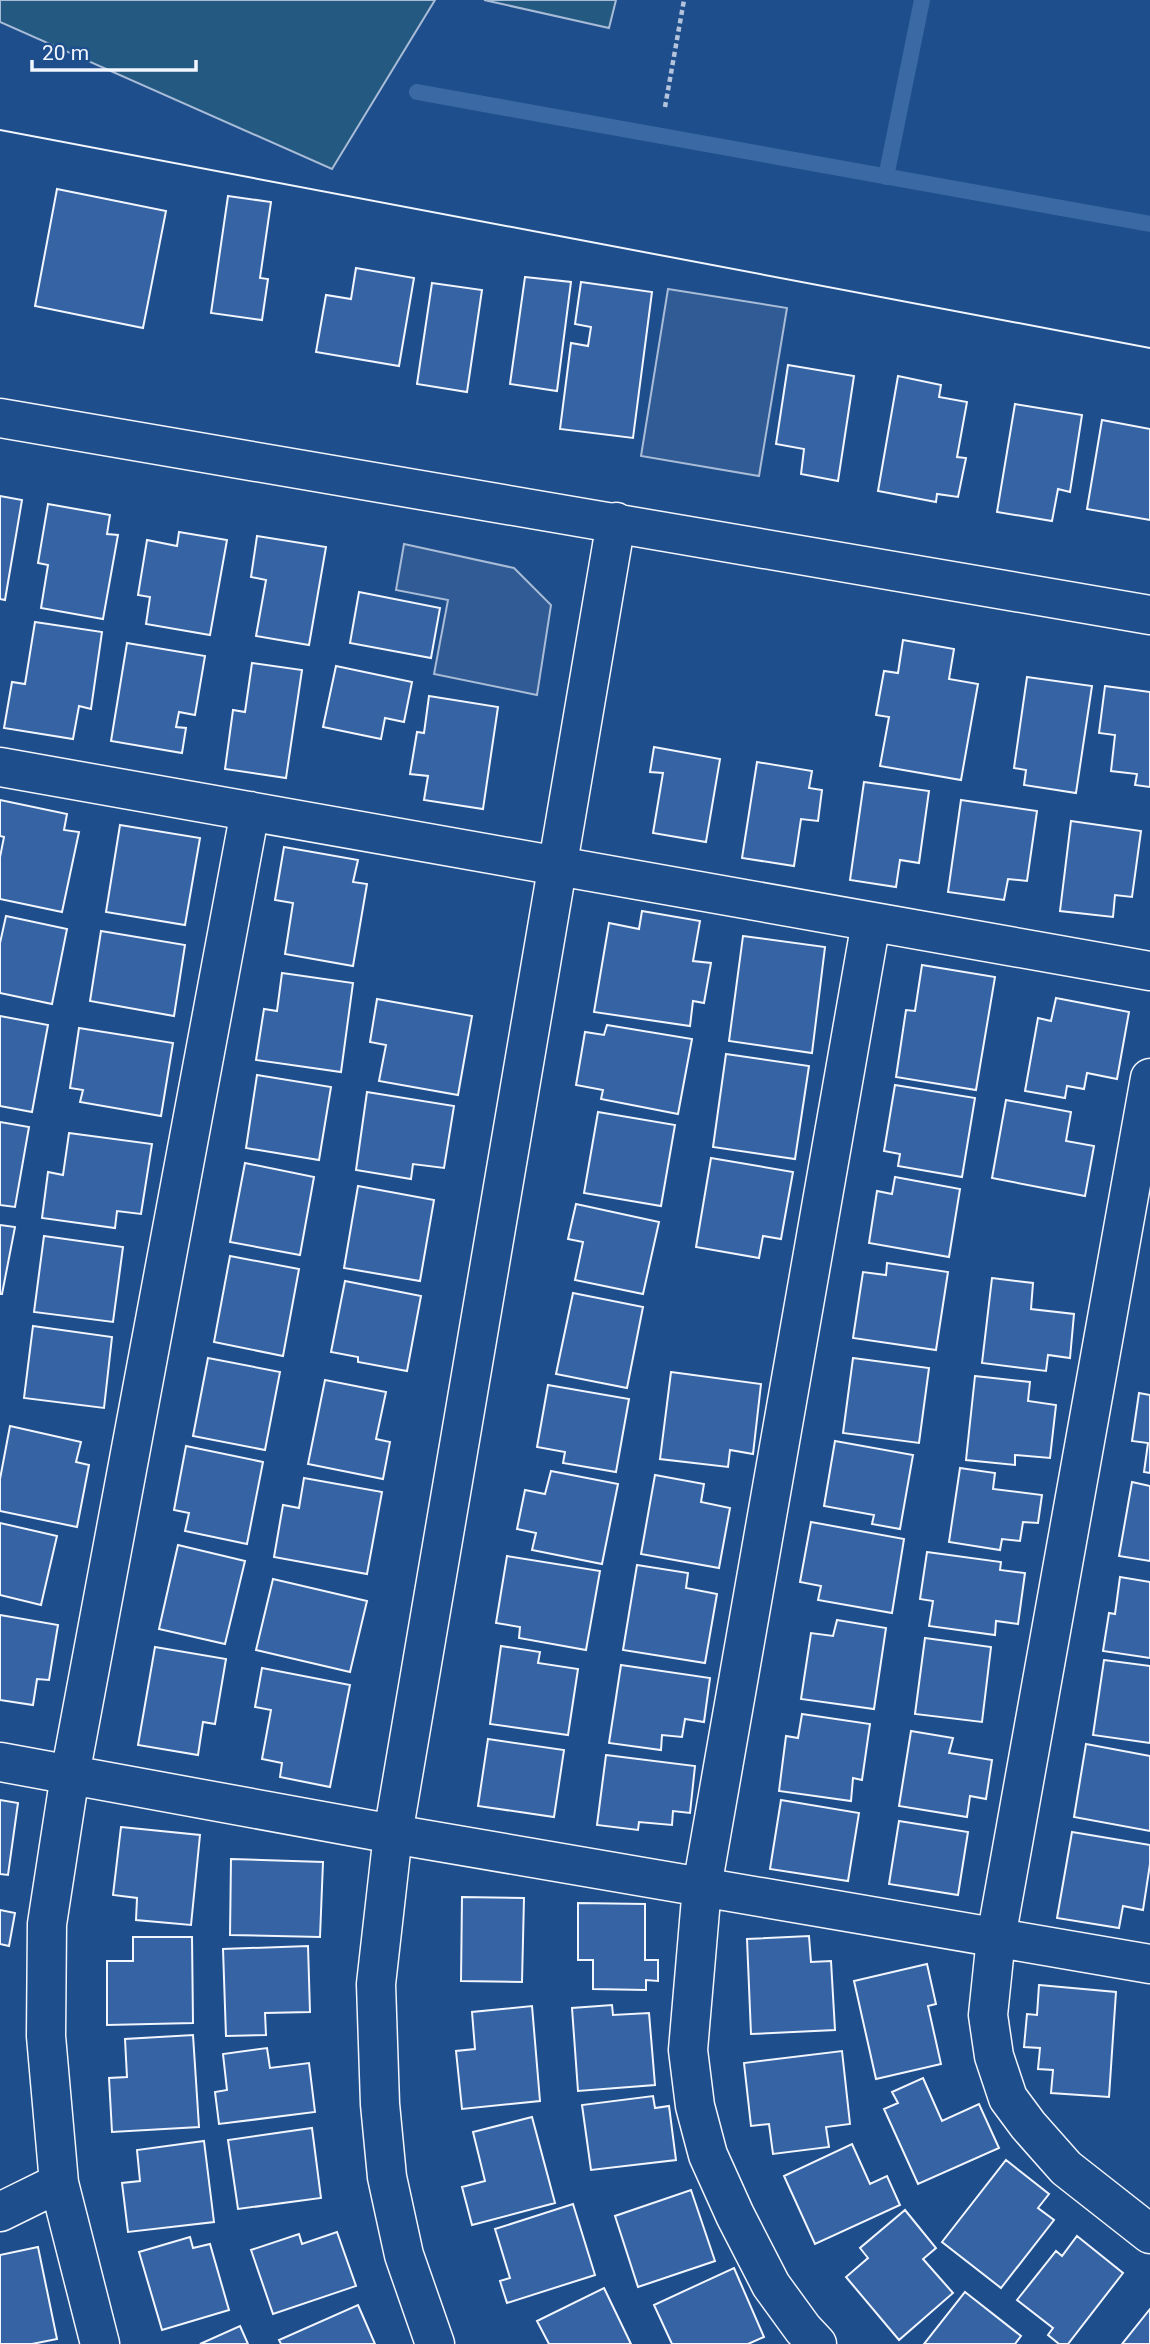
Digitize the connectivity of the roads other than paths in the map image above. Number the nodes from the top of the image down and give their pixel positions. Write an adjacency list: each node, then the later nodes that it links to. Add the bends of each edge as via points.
1 (0, 418): 2 (street)
2 (616, 522): 3 (street); 6 (street)
3 (1150, 615)
4 (0, 767): 5 (street)
5 (250, 811): 6 (street); 11 (street)
6 (558, 866): 7 (street); 12 (street)
7 (871, 922): 8 (street); 13 (street)
8 (1150, 971)
9 (1150, 1078): 14 (street)
10 (0, 1762): 11 (street)
11 (70, 1774): 12 (street); 16 (street, via 47,1924 46,2036)
12 (393, 1834): 13 (street); 20 (street, via 376,1984 380,2104 387,2177 404,2255)
13 (702, 1887): 14 (street); 21 (street, via 688,2050 695,2106 708,2155 735,2215 771,2285)
14 (996, 1938): 15 (street); 18 (street, via 988,2015 994,2056 1008,2098 1066,2168)
15 (1150, 1964)
16 (59, 2183): 17 (street); 19 (street)
17 (0, 2212)
18 (1150, 2234)
19 (100, 2344)
20 (435, 2344)
21 (817, 2344)

